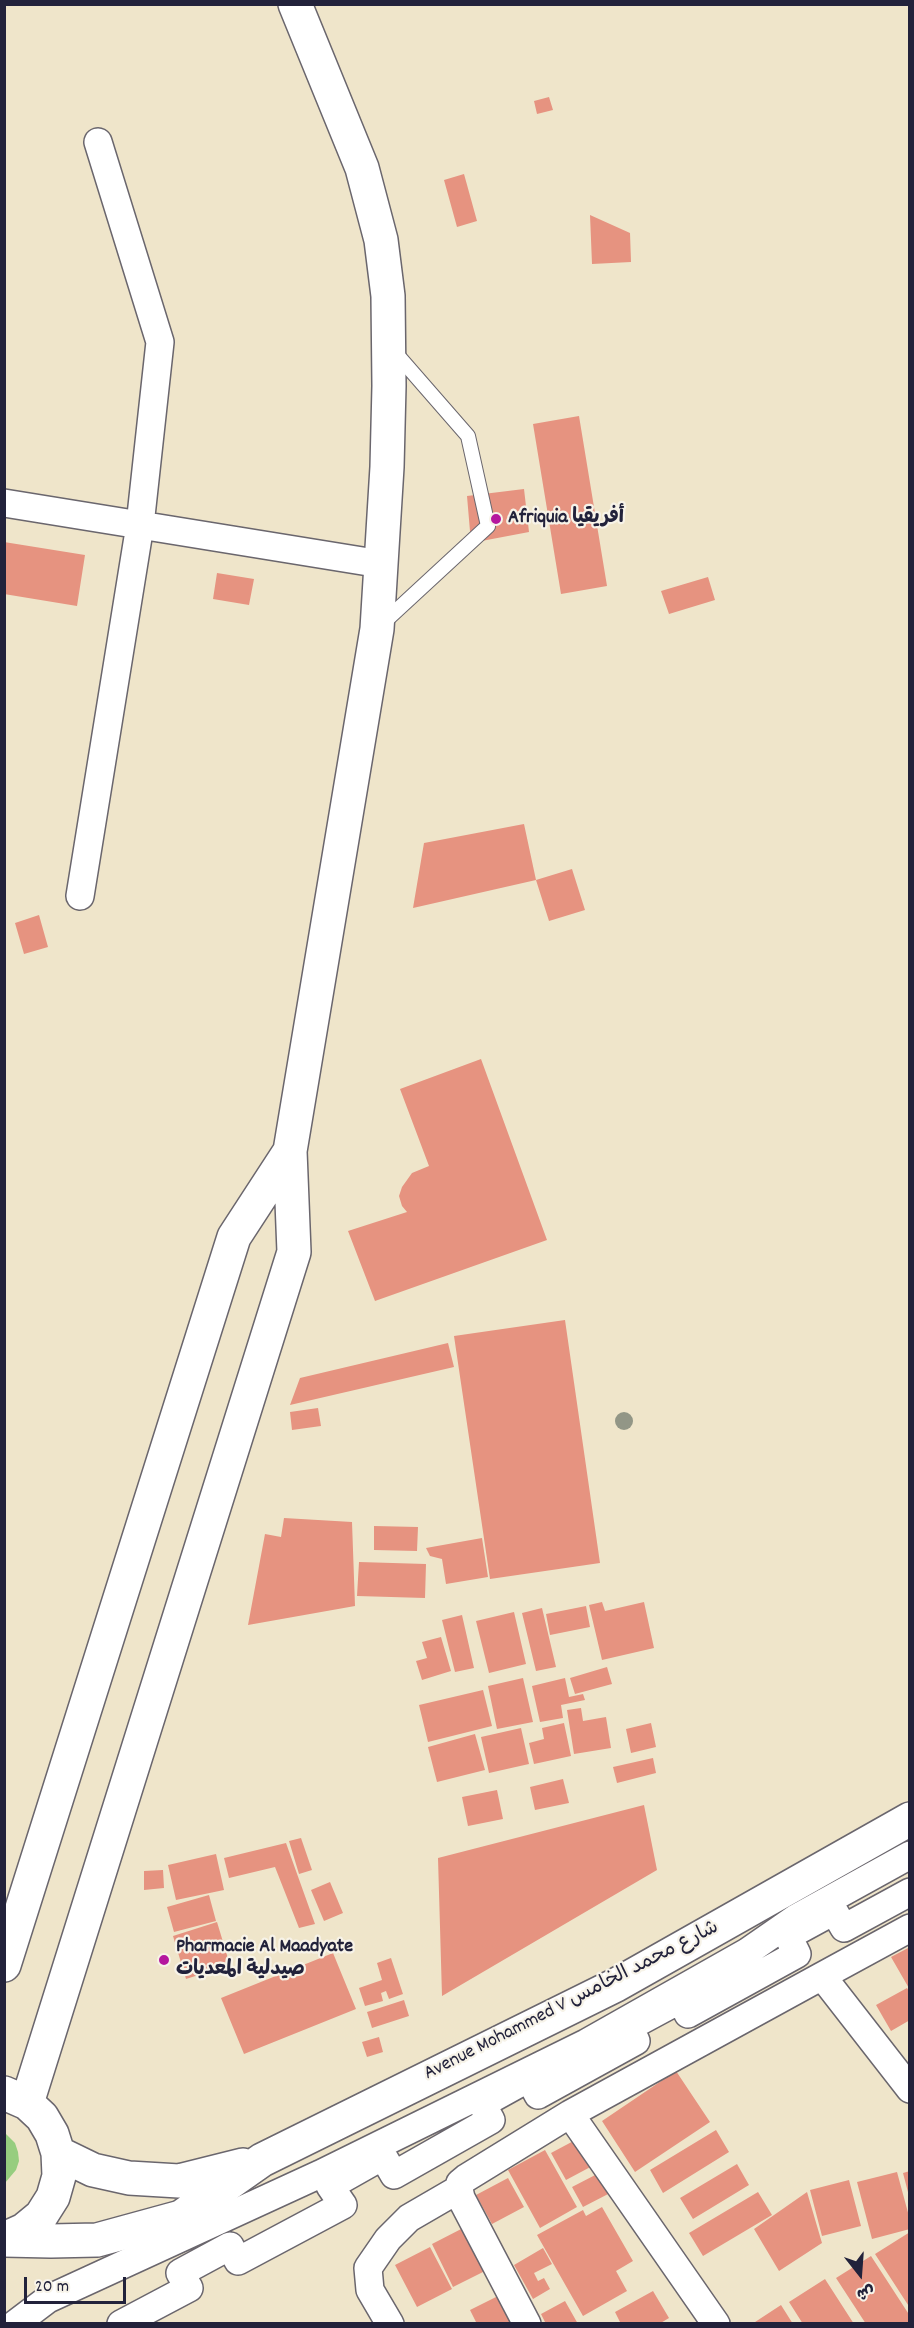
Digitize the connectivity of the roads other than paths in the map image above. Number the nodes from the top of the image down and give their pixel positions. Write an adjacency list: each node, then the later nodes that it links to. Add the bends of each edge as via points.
1 (295, 4): 3 (main road, via 362,168 381,240)
2 (98, 142): 5 (street, via 160,342)
3 (389, 345): 6 (main road); 7 (lane, via 468,436 488,526)
4 (4, 502): 5 (street)
5 (140, 525): 6 (street); 8 (street)
6 (381, 564): 7 (main road)
7 (377, 629): 9 (main road)
8 (80, 896)
9 (290, 1151): 14 (main road, via 234,1237); 17 (main road, via 294,1252)
10 (909, 1819): 20 (main road, Avenue Mohammed V شارع محمد الخامس, via 616,1985)
11 (909, 1856): 23 (street, via 585,2043 320,2174 48,2299)
12 (909, 1892): 24 (street, via 844,1928 834,1911 788,1936 798,1954 688,2014 681,1999 629,2027 636,2041 538,2095 529,2078 482,2104 490,2120 394,2175 383,2156 330,2186 343,2205 238,2261 230,2246 180,2273 189,2288)
13 (909, 1928): 15 (street)
14 (4, 1965)
15 (822, 1976): 16 (street); 18 (street)
16 (909, 2089)
17 (16, 2098): 19 (main road, via 42,2117)
18 (570, 2114): 21 (street, via 466,2178); 27 (street)
19 (58, 2153): 20 (main road, Avenue Mohammed V شارع محمد الخامس, via 93,2170 129,2178 179,2181); 22 (main road, via 59,2176 53,2197 24,2230)
20 (262, 2160): 22 (main road, Avenue Mohammed V شارع محمد الخامس, via 181,2217 97,2240)
21 (459, 2189): 25 (street, via 409,2218 368,2268 370,2290); 26 (street)
22 (4, 2239)
23 (15, 2324)
24 (121, 2324)
25 (390, 2324)
26 (527, 2324)
27 (716, 2324)

